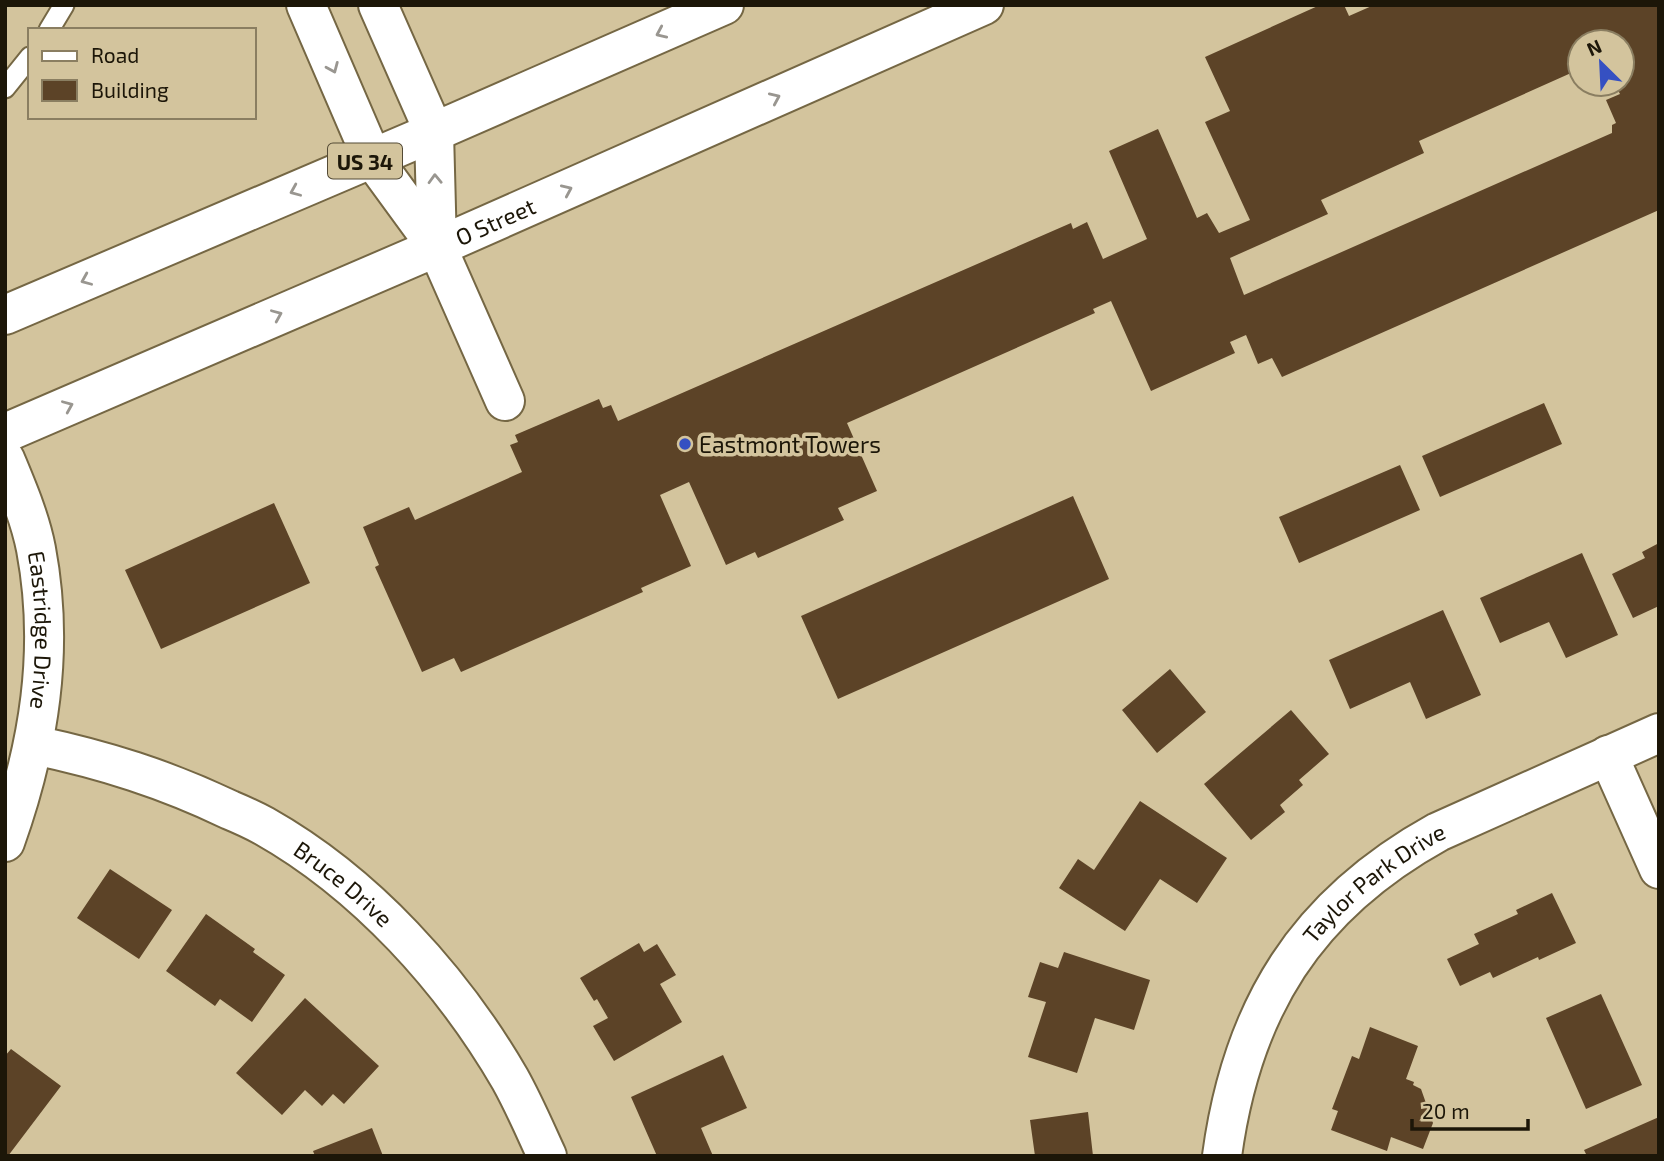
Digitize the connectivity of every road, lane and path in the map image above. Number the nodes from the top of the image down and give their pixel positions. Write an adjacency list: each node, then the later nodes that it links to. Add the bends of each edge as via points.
1 (64, 5): 6 (lane)
2 (306, 5): 10 (street, one-way to 10)
3 (377, 5): 9 (street)
4 (724, 5): 9 (street, US 34, one-way to 9)
5 (984, 5): 11 (street, O Street, one-way to 5)
6 (50, 28)
7 (28, 59): 8 (lane)
8 (5, 88)
9 (434, 132): 10 (street, US 34); 11 (street, one-way to 9)
10 (372, 158): 11 (street); 12 (street, US 34, one-way to 12)
11 (438, 247): 13 (street); 14 (street, O Street, one-way to 11)
12 (5, 315)
13 (505, 401)
14 (5, 433)
15 (5, 459): 17 (street, Eastridge Drive, via 35,547 44,602 44,678)
16 (1659, 733): 18 (street, Taylor Park Drive)
17 (34, 745): 19 (street, Eastridge Drive); 21 (street, Bruce Drive, via 122,766 199,795 264,826 325,866 439,975 511,1081)
18 (1608, 755): 20 (street); 22 (street, Taylor Park Drive, via 1411,846 1343,899 1286,968 1259,1019 1238,1073)
19 (5, 842)
20 (1659, 869)
21 (547, 1156)
22 (1222, 1156)

